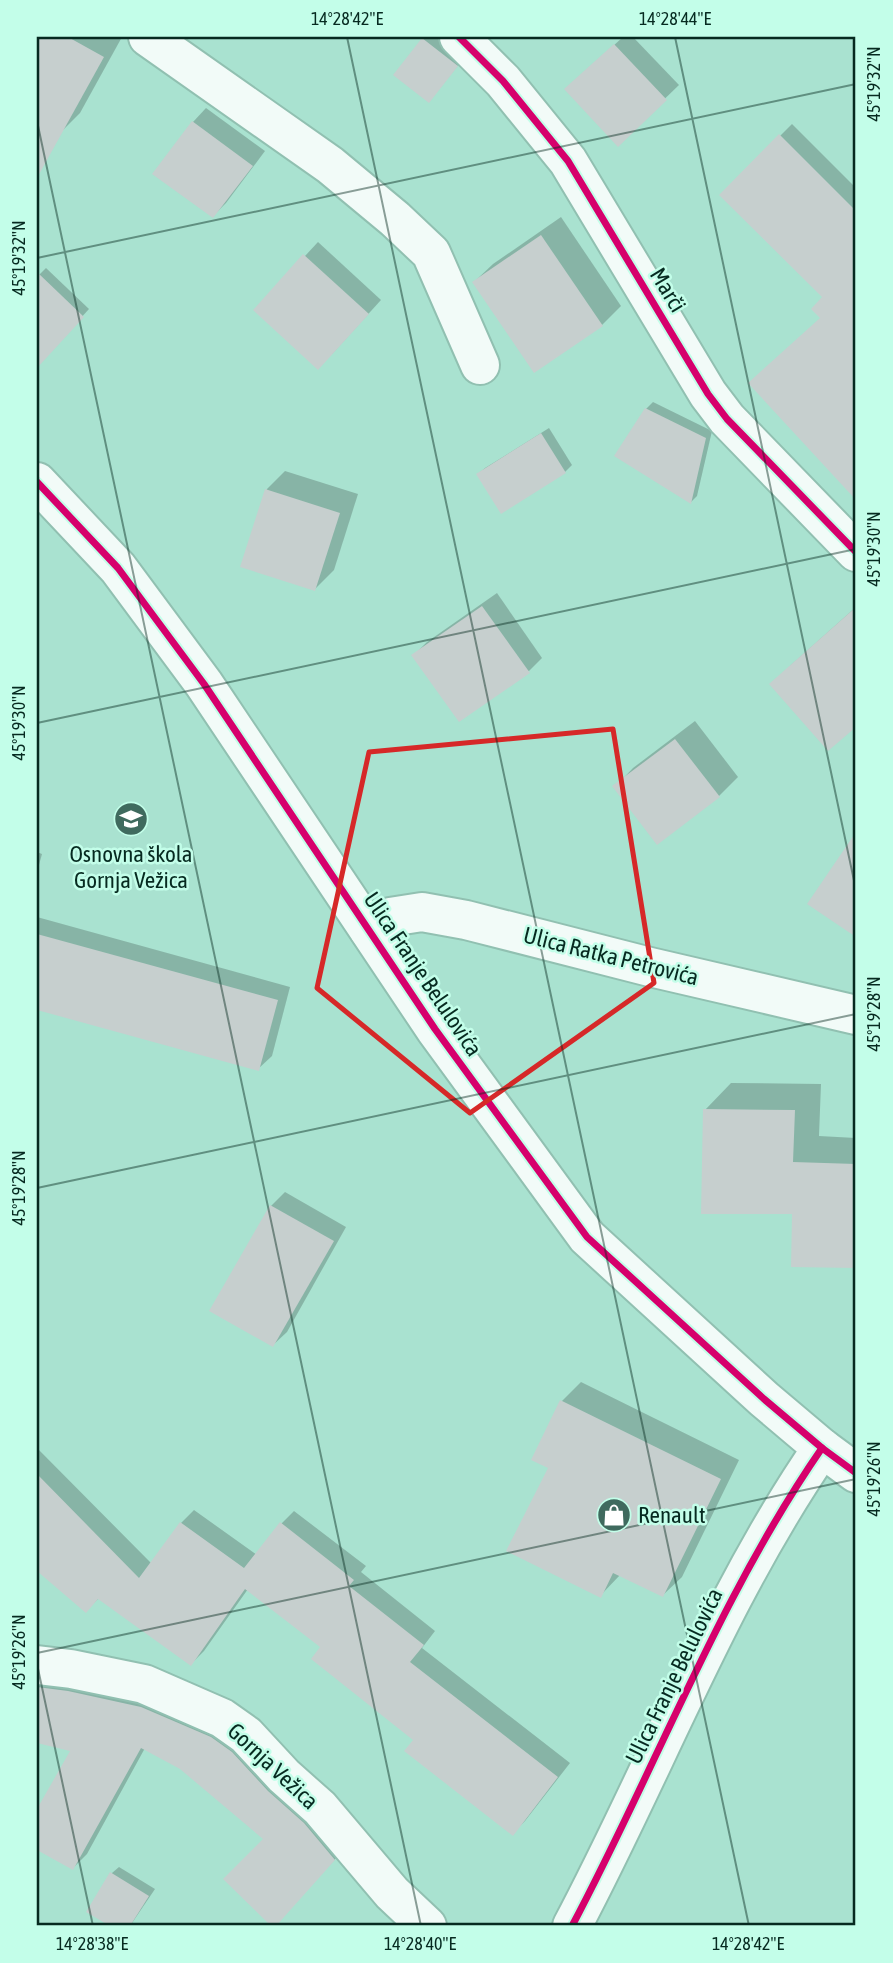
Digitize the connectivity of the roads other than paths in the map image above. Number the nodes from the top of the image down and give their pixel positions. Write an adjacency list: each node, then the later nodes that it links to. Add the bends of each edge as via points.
1 (148, 37): 3 (street, via 330,165 431,253)
2 (459, 37): 5 (street, Marči, via 503,80 568,161 727,419)
3 (480, 365)
4 (37, 482): 6 (street, Ulica Franje Belulovića, via 118,568 204,684)
5 (856, 552)
6 (369, 930): 7 (street, Ulica Ratka Petrovića, via 390,917 422,912); 8 (street, Ulica Franje Belulovića, via 435,1029 587,1237)
7 (856, 1015)
8 (822, 1448): 9 (street, Ulica Franje Belulovića); 12 (street, Ulica Franje Belulovića, via 732,1598)
9 (856, 1473)
10 (37, 1665): 11 (street, Gornja Vežica, via 144,1684 222,1718 246,1735 320,1808)
11 (426, 1926)
12 (572, 1926)

